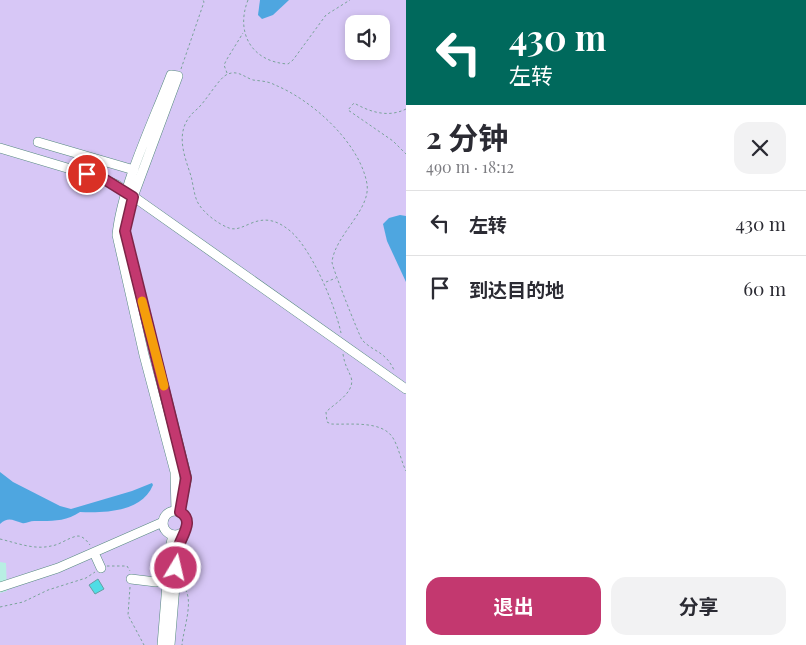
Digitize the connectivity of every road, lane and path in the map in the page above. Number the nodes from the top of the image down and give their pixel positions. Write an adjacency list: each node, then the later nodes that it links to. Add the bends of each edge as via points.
1 (203, 0): 6 (path)
2 (248, 0): 4 (path, via 243,18)
3 (350, 0): 4 (path, via 326,15 288,64 266,60)
4 (244, 31): 5 (path, via 226,59 224,65)
5 (228, 74): 13 (path, via 238,72 252,80 274,84 331,124 349,143 364,174 367,193 336,249 332,267); 14 (path, via 184,125 183,156 197,201 208,214 230,229 258,220 282,225 299,240)
6 (178, 76): 11 (street, via 171,75); 12 (street)
7 (406, 109): 10 (path, via 371,113 354,103 348,110)
8 (38, 142): 11 (street)
9 (0, 148): 12 (street, via 104,179)
10 (406, 154)
11 (134, 170): 12 (street)
12 (130, 195): 15 (street); 19 (street, via 118,222 117,235 175,472)
13 (337, 277): 14 (path); 16 (path, via 362,340 385,356)
14 (325, 283): 15 (path)
15 (342, 345): 17 (street); 18 (path, via 351,387 326,412 327,422 384,429 395,440)
16 (396, 375)
17 (406, 390)
18 (406, 471)
19 (178, 511): 20 (street, via 166,515); 21 (street, via 187,521)
20 (163, 522): 22 (street, via 164,529); 30 (street, via 58,568)
21 (184, 532): 22 (street); 34 (street, via 178,550)
22 (173, 536): 33 (street)
23 (0, 539): 24 (path, via 44,548 78,536)
24 (90, 546)
25 (96, 557): 26 (street)
26 (101, 568): 27 (path, via 127,566); 31 (path, via 86,578 48,590 24,602)
27 (132, 579): 28 (street); 32 (path, via 128,615)
28 (156, 582)
29 (176, 586): 35 (path, via 186,589 188,595)
30 (0, 587)
31 (0, 607)
32 (144, 645)
33 (162, 645)
34 (170, 645)
35 (182, 645)

